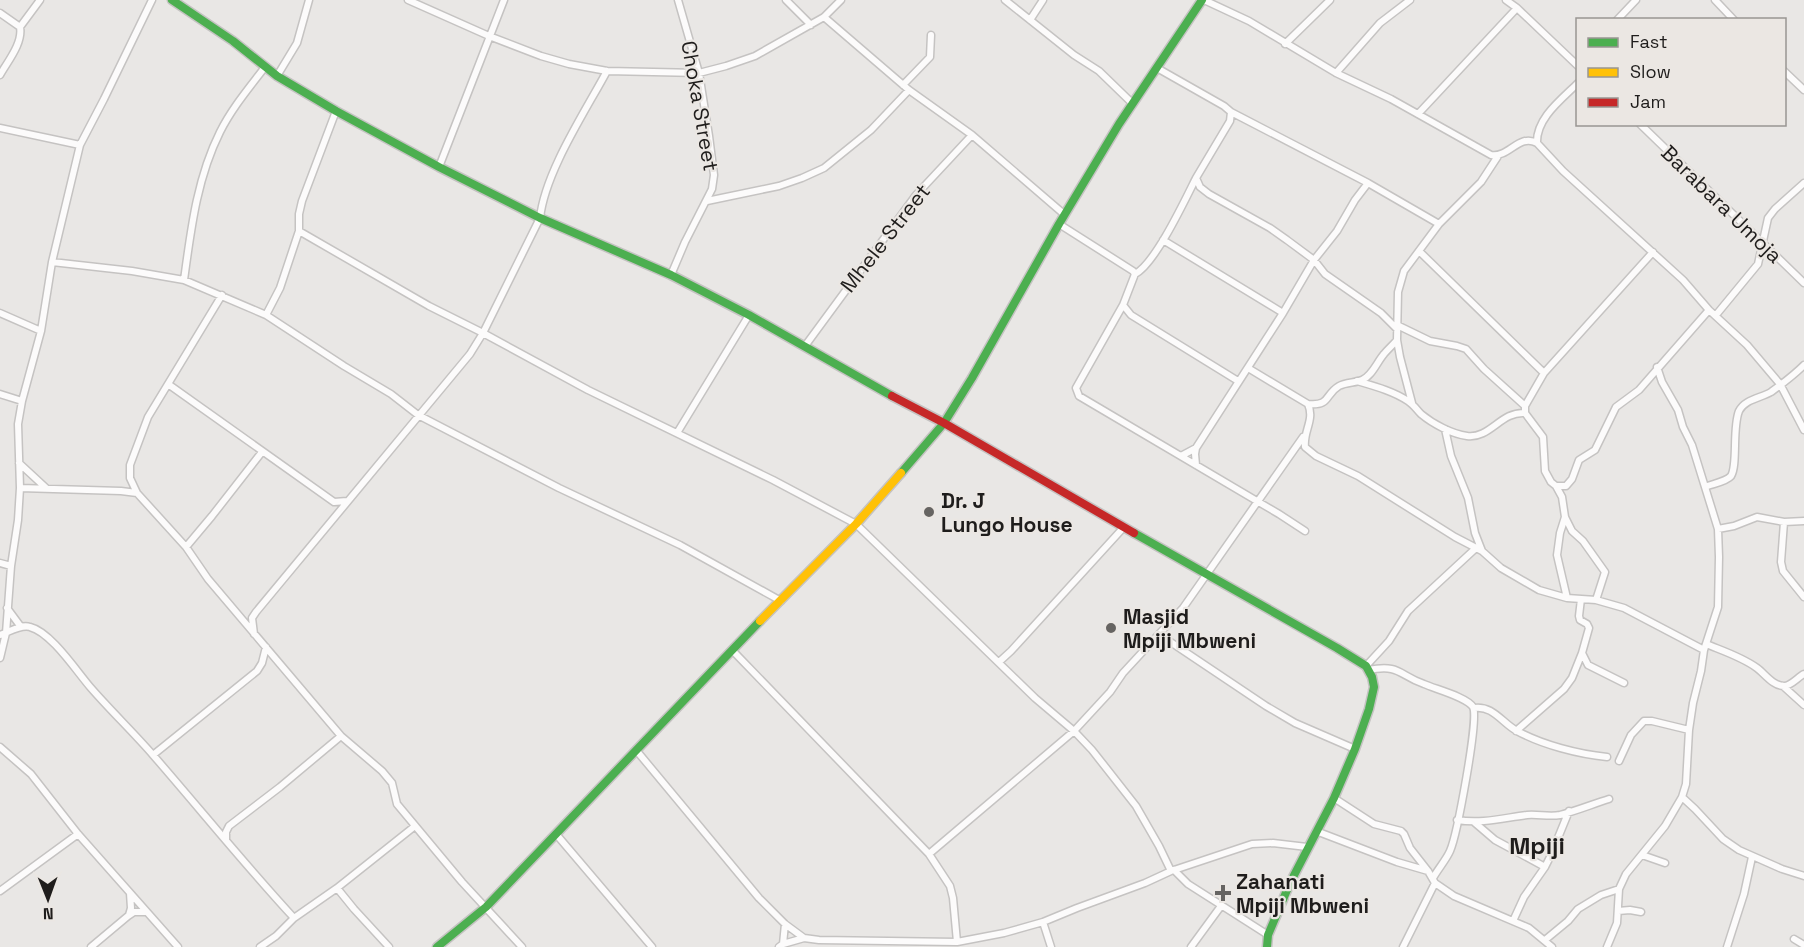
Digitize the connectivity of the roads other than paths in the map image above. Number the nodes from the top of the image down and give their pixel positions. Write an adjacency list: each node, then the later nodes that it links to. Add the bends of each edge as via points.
1 (40, 0): 25 (street)
2 (152, 0): 49 (street)
3 (172, 0): 30 (street)
4 (309, 0): 37 (street, via 297,43)
5 (408, 0): 27 (street)
6 (504, 0): 27 (street)
7 (678, 0): 34 (street, Choka Street)
8 (786, 0): 24 (street)
9 (841, 0): 20 (street)
10 (1005, 0): 23 (street)
11 (1042, 0): 23 (street)
12 (1203, 0): 28 (street, via 1249,21); 31 (street)
13 (1330, 0): 28 (street)
14 (1410, 0): 35 (street, via 1380,23)
15 (1506, 0): 18 (street)
16 (1636, 0): 21 (street)
17 (1715, 0): 22 (street)
18 (1517, 8): 29 (street); 44 (street)
19 (0, 14): 25 (street)
20 (824, 17): 24 (street); 39 (street)
21 (1619, 18)
22 (1732, 18)
23 (1030, 20): 41 (street, via 1099,71)
24 (811, 25): 34 (street, via 755,56)
25 (20, 27): 36 (street, via 20,37)
26 (931, 34): 39 (street, via 930,57)
27 (489, 36): 32 (street, via 551,58); 51 (street)
28 (1285, 44): 35 (street)
29 (1576, 62)
30 (265, 67): 37 (street); 69 (street, via 233,110 208,158)
31 (1157, 68): 41 (street); 43 (street)
32 (607, 71): 34 (street); 57 (street, via 556,166)
33 (1786, 72): 40 (street)
34 (699, 73): 55 (street, Choka Street, via 714,176)
35 (1336, 74): 44 (street)
36 (0, 75)
37 (277, 76): 42 (street)
38 (1576, 85): 48 (street, via 1550,111)
39 (906, 88): 47 (street); 55 (street, via 871,130 824,168 779,186)
40 (1804, 90)
41 (1133, 104): 56 (street)
42 (336, 111): 51 (street); 60 (street, via 302,201)
43 (1231, 112): 52 (street, via 1230,121); 53 (street)
44 (1418, 114): 50 (street)
45 (1642, 126): 62 (street, Barabara Umoja)
46 (0, 128): 49 (street)
47 (972, 135): 56 (street); 83 (street, Mhele Street, via 916,195)
48 (1534, 141): 50 (street, via 1516,145); 64 (street, via 1611,217)
49 (80, 145): 66 (street)
50 (1498, 156): 59 (street, via 1481,182)
51 (439, 167): 57 (street)
52 (1196, 178): 61 (street); 65 (street, via 1209,194 1270,228)
53 (1368, 183): 59 (street); 65 (street)
54 (1804, 183): 62 (street, via 1768,218)
55 (707, 201): 68 (street, Choka Street)
56 (1065, 215): 58 (street)
57 (540, 218): 68 (street); 81 (street)
58 (1059, 224): 67 (street); 99 (street)
59 (1439, 224): 63 (street)
60 (299, 231): 76 (street); 81 (street)
61 (1163, 240): 67 (street); 75 (street)
62 (1762, 244): 70 (street, Barabara Umoja); 78 (street, via 1758,264)
63 (1419, 251): 79 (street, via 1401,278); 87 (street)
64 (1653, 252): 73 (street); 87 (street)
65 (1314, 260): 75 (street); 79 (street, via 1325,274)
66 (52, 262): 69 (street); 80 (street)
67 (1135, 274): 72 (street)
68 (671, 276): 77 (street)
69 (184, 280): 71 (street)
70 (1804, 283)
71 (222, 296): 76 (street); 90 (street)
72 (1123, 305): 88 (street, via 1131,315); 106 (street, via 1076,388 1079,396)
73 (1709, 310): 78 (street); 85 (street)
74 (0, 313): 80 (street)
75 (1283, 313): 86 (street)
76 (267, 315): 98 (street)
77 (749, 315): 83 (street); 102 (street)
78 (1716, 315): 91 (street, via 1748,345)
79 (1397, 327): 82 (street); 96 (street, via 1430,341 1466,349)
80 (41, 331): 93 (street)
81 (483, 333): 98 (street); 102 (street, via 588,390)
82 (1397, 340): 89 (street, via 1368,376); 94 (street)
83 (805, 346): 99 (street)
84 (1804, 365): 91 (street)
85 (1657, 367): 111 (street, via 1639,390 1616,407 1595,450 1580,460); 112 (street, via 1678,410)
86 (1248, 368): 88 (street); 95 (street)
87 (1544, 373): 96 (street)
88 (1238, 381): 104 (street)
89 (1357, 381): 94 (street); 95 (street, via 1341,385 1322,404)
90 (168, 384): 105 (street); 109 (street, via 148,417)
91 (1780, 384): 101 (street); 112 (street, via 1739,411 1731,476)
92 (0, 393): 93 (street)
93 (22, 401): 107 (street)
94 (1412, 403): 100 (street)
95 (1308, 404): 103 (street, via 1311,418)
96 (1525, 406): 97 (street)
97 (1525, 413): 100 (street, via 1506,417 1477,436); 110 (street, via 1543,437 1545,471)
98 (418, 415): 118 (street); 138 (street, via 680,545)
99 (944, 423): 125 (street); 126 (street)
100 (1445, 429): 130 (street, via 1450,456 1468,498)
101 (1804, 430)
102 (677, 432): 125 (street)
103 (1303, 437): 120 (street); 130 (street, via 1305,447 1316,456 1358,476)
104 (1196, 448): 106 (street); 108 (street)
105 (262, 452): 119 (street); 129 (street)
106 (1181, 456): 108 (street)
107 (19, 463): 113 (street); 114 (street)
108 (1196, 465): 120 (street)
109 (129, 478): 115 (street); 116 (street)
110 (1556, 486): 111 (street); 117 (street)
111 (1566, 486): 117 (street)
112 (1705, 487): 127 (street)
113 (20, 488): 114 (street); 132 (street)
114 (46, 488): 115 (street)
115 (122, 491): 116 (street)
116 (137, 493): 129 (street)
117 (1562, 496): 122 (street)
118 (348, 500): 119 (street); 121 (street)
119 (334, 502): 121 (street)
120 (1259, 502): 128 (street); 133 (street)
121 (337, 514): 142 (street, via 256,612 252,618)
122 (1565, 517): 135 (street, via 1557,555); 137 (street, via 1605,572)
123 (1804, 521): 124 (street)
124 (1784, 522): 127 (street, via 1757,517); 134 (street, via 1783,571)
125 (856, 524): 138 (street); 149 (street)
126 (1124, 527): 133 (street); 149 (street)
127 (1718, 529): 145 (street, via 1718,607)
128 (1305, 531)
129 (186, 547): 142 (street)
130 (1479, 550): 135 (street, via 1539,590); 150 (street, via 1408,611)
131 (0, 563): 132 (street)
132 (11, 566): 139 (street)
133 (1207, 576): 143 (street); 150 (street)
134 (1804, 597)
135 (1567, 598): 136 (street)
136 (1581, 599): 137 (street); 147 (street, via 1580,620 1589,628)
137 (1596, 600): 145 (street, via 1624,608)
138 (781, 602): 146 (street)
139 (8, 608): 140 (street); 141 (street)
140 (21, 627): 141 (street); 163 (street, via 31,627 58,648)
141 (3, 634): 148 (street)
142 (255, 634): 144 (street)
143 (1160, 635): 157 (street); 161 (street, via 1285,717)
144 (266, 647): 159 (street); 163 (street, via 257,671)
145 (1705, 647): 153 (street, via 1741,658); 156 (street)
146 (732, 650): 162 (street); 178 (street)
147 (1582, 652): 152 (street, via 1592,669); 158 (street, via 1564,689)
148 (0, 658)
149 (999, 662): 157 (street)
150 (1367, 668): 155 (street, via 1392,668 1467,701); 161 (street, via 1374,687)
151 (1804, 674): 153 (street)
152 (1624, 683)
153 (1783, 686): 154 (street)
154 (1804, 705)
155 (1474, 708): 158 (street, via 1489,709); 170 (street, via 1472,752)
156 (1689, 730): 165 (street, via 1644,721 1631,735); 167 (street)
157 (1074, 731): 178 (street); 183 (street, via 1136,806)
158 (1516, 731): 164 (street, via 1583,754)
159 (341, 735): 172 (street, via 392,783 397,804); 176 (street, via 229,826)
160 (0, 747): 174 (street, via 31,774)
161 (1355, 749): 166 (street)
162 (636, 750): 175 (street); 200 (street, via 759,898)
163 (153, 755): 176 (street)
164 (1607, 757)
165 (1618, 761)
166 (1334, 798): 173 (street); 184 (street, via 1374,824 1401,831)
167 (1682, 798): 179 (street); 180 (street, via 1723,839)
168 (1609, 799): 169 (street)
169 (1569, 811): 171 (street); 182 (street)
170 (1457, 820): 171 (street); 186 (street, via 1450,851)
171 (1474, 822): 182 (street, via 1496,840)
172 (415, 826): 187 (street); 192 (street)
173 (1316, 831): 177 (street); 184 (street)
174 (78, 834): 189 (street); 190 (street)
175 (556, 834): 192 (street); 216 (street)
176 (226, 840): 197 (street)
177 (1307, 847): 183 (street, via 1252,843); 205 (street)
178 (929, 854): 204 (street, via 950,886)
179 (1642, 855): 181 (street); 188 (street)
180 (1752, 857): 185 (street); 222 (street)
181 (1665, 862)
182 (1545, 867): 198 (street)
183 (1172, 870): 191 (street); 199 (street)
184 (1428, 871): 186 (street)
185 (1804, 876)
186 (1434, 880): 198 (street, via 1454,896); 219 (street)
187 (338, 888): 197 (street); 213 (street)
188 (1619, 889): 193 (street); 203 (street, via 1578,909)
189 (0, 891)
190 (130, 892): 194 (street); 196 (street, via 132,908)
191 (1221, 906): 205 (street); 218 (street)
192 (486, 907): 214 (street); 215 (street)
193 (1618, 911): 195 (street); 221 (street)
194 (147, 912): 196 (street); 211 (street)
195 (1641, 912)
196 (128, 915): 210 (street)
197 (294, 918): 212 (street)
198 (1513, 921): 203 (street)
199 (1043, 922): 204 (street); 217 (street)
200 (786, 924): 201 (street); 209 (street)
201 (804, 938): 206 (street); 209 (street)
202 (1794, 939): 208 (street)
203 (1545, 940): 220 (street)
204 (957, 942): 207 (street)
205 (1267, 943)
206 (895, 944): 207 (street)
207 (913, 944)
208 (1804, 945)
209 (781, 946)
210 (91, 947)
211 (178, 947)
212 (260, 947)
213 (389, 947)
214 (437, 947)
215 (522, 947)
216 (651, 947)
217 (1051, 947)
218 (1191, 947)
219 (1403, 947)
220 (1552, 947)
221 (1607, 947)
222 (1727, 947)

